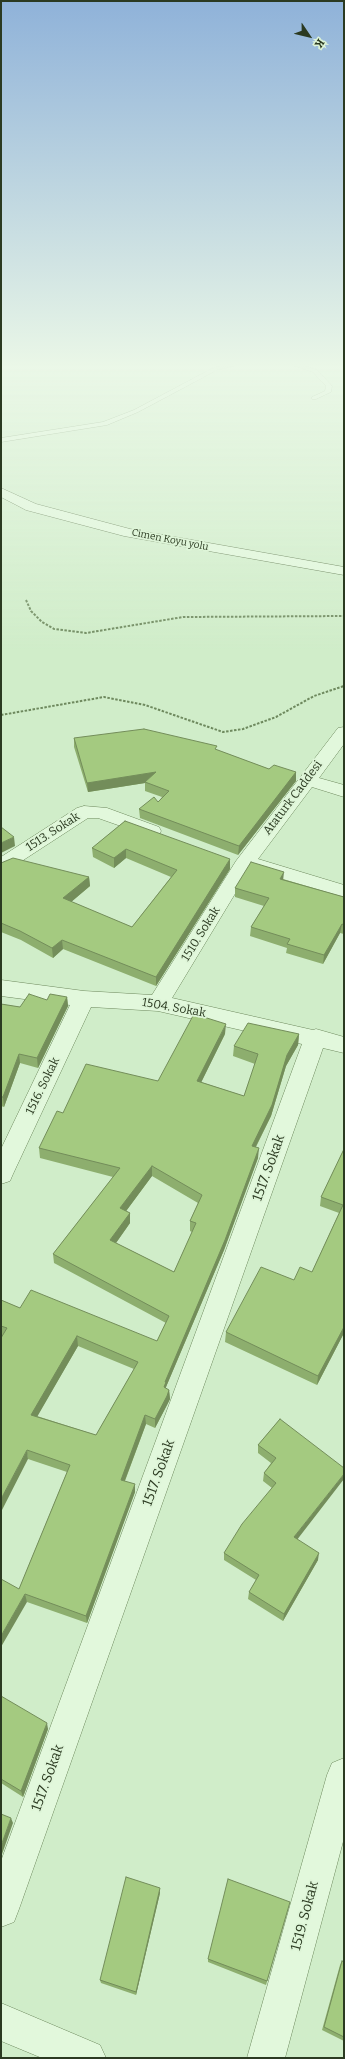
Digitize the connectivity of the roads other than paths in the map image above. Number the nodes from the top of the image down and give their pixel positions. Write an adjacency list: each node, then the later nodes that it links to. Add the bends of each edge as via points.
1 (1, 492): 2 (street, Cimen Koyu yolu, via 31,507 130,533)
2 (344, 571)
3 (344, 732): 4 (street, Ataturk Caddesi)
4 (307, 780): 5 (street); 7 (street, Ataturk Caddesi)
5 (344, 791)
6 (172, 838): 8 (street, 1513. Sokak, via 100,812 84,812)
7 (239, 862): 9 (street); 12 (street, 1510. Sokak)
8 (1, 866)
9 (344, 892)
10 (1, 988): 11 (street, 1504. Sokak)
11 (84, 999): 12 (street, 1504. Sokak); 15 (street, 1516. Sokak)
12 (158, 1003): 13 (street, 1504. Sokak)
13 (316, 1037): 14 (street, 1504. Sokak); 17 (street, 1517. Sokak)
14 (344, 1045)
15 (1, 1174)
16 (344, 1774): 20 (street, 1519. Sokak)
17 (1, 1909)
18 (1, 2022): 19 (street)
19 (87, 2058)
20 (266, 2058)

